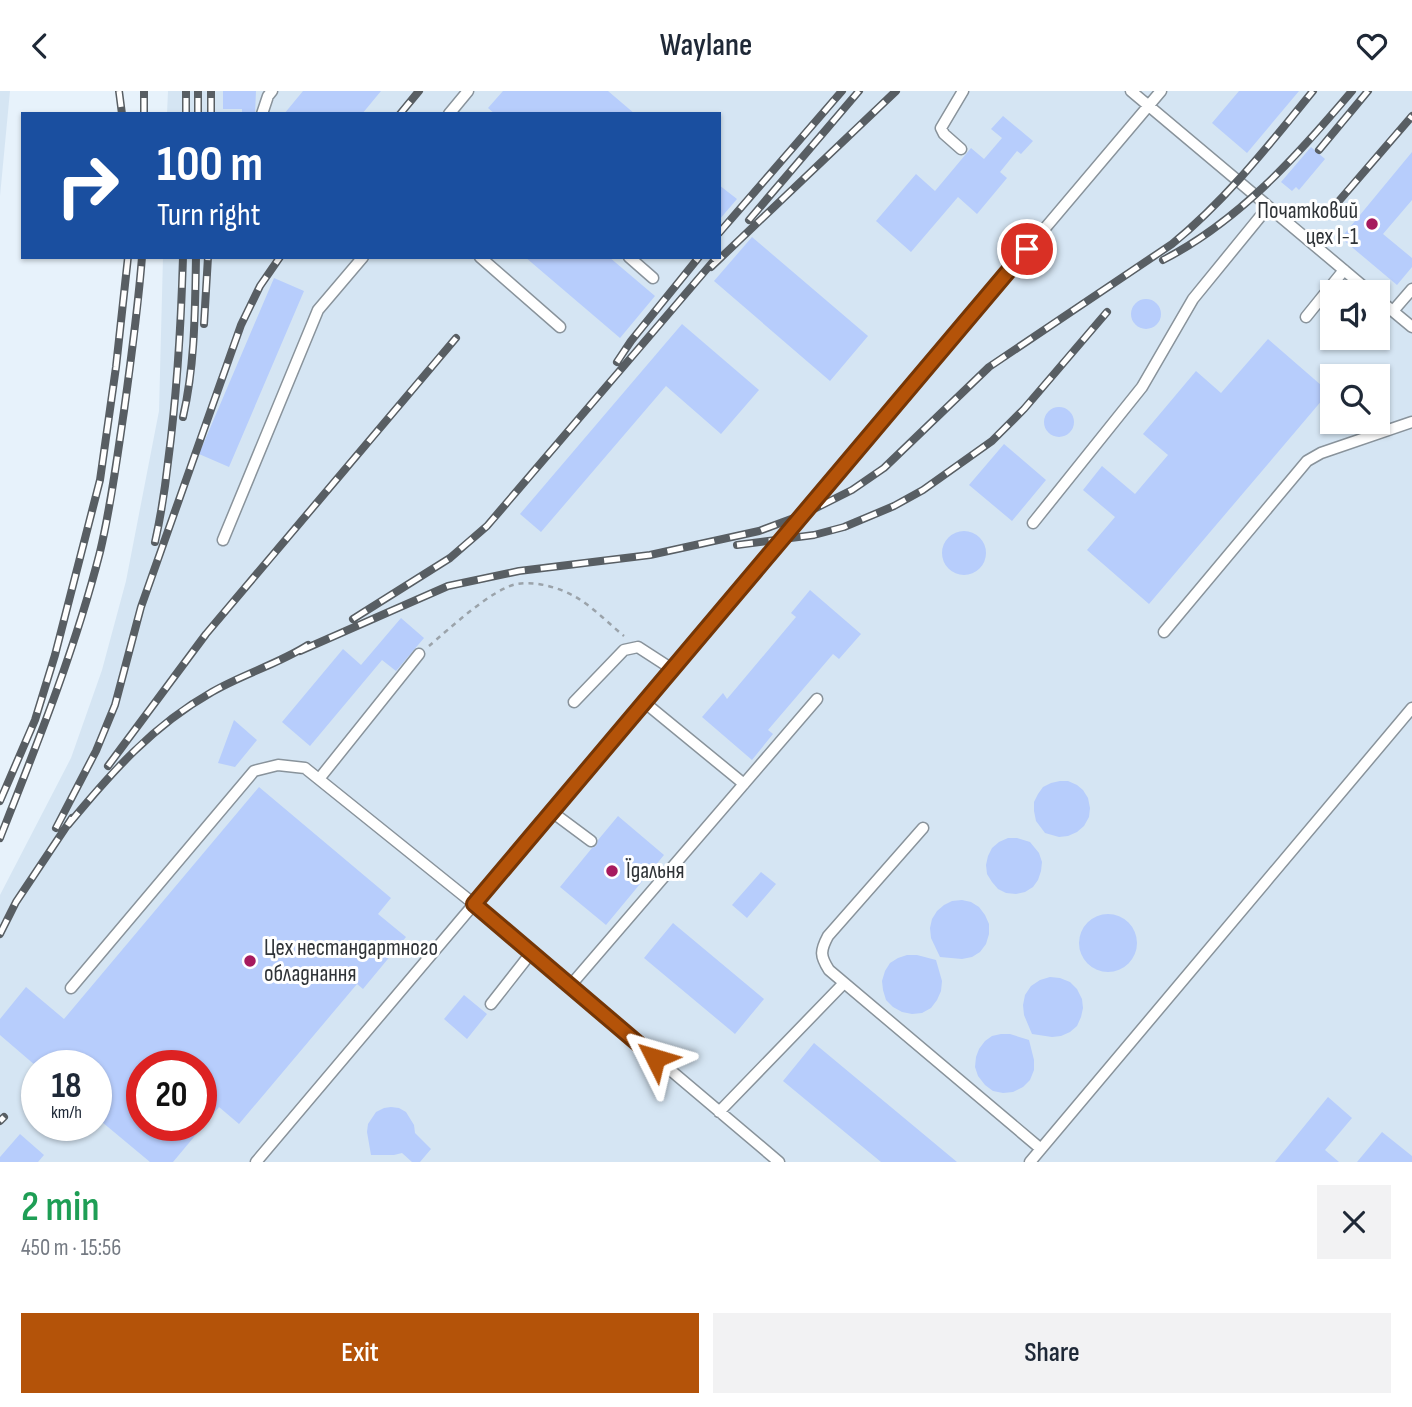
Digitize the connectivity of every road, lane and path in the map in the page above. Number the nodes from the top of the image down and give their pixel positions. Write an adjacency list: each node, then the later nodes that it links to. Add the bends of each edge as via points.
1 (468, 91): 8 (lane)
2 (963, 91): 9 (lane, via 941,128)
3 (1131, 91): 6 (lane)
4 (1161, 91): 6 (lane)
5 (270, 93): 7 (lane)
6 (1149, 106): 10 (lane); 29 (lane)
7 (263, 112)
8 (453, 112)
9 (961, 149)
10 (1268, 207): 14 (lane); 24 (lane, via 1193,299 1142,387)
11 (361, 259): 25 (lane, via 318,310)
12 (482, 259): 21 (lane)
13 (631, 259): 15 (lane)
14 (1344, 270): 16 (lane); 20 (lane)
15 (653, 278)
16 (1356, 280)
17 (1412, 289): 19 (lane)
18 (1390, 309): 19 (lane)
19 (1393, 311): 22 (lane)
20 (1306, 317)
21 (560, 327)
22 (1412, 327)
23 (1412, 422): 26 (lane, via 1307,461)
24 (1033, 523)
25 (223, 540)
26 (1164, 632)
27 (638, 647): 28 (path, via 576,597 556,587 516,584 470,612); 29 (lane); 31 (lane, via 624,650)
28 (419, 655): 34 (lane)
29 (672, 669): 32 (lane)
30 (817, 699): 35 (lane)
31 (573, 702)
32 (645, 702): 35 (lane); 36 (lane)
33 (1412, 708): 46 (lane)
34 (319, 779): 39 (lane); 43 (lane, via 305,768 278,765 254,771)
35 (744, 784): 42 (lane)
36 (552, 812): 38 (lane); 39 (lane)
37 (923, 828): 41 (lane, via 822,947 828,970)
38 (591, 841)
39 (474, 904): 40 (lane); 47 (lane)
40 (531, 953): 42 (lane); 44 (lane)
41 (844, 983): 45 (lane); 46 (lane)
42 (570, 986): 45 (lane)
43 (71, 988)
44 (491, 1003)
45 (719, 1112): 48 (lane)
46 (1041, 1149): 49 (lane)
47 (256, 1162)
48 (779, 1162)
49 (1030, 1162)

